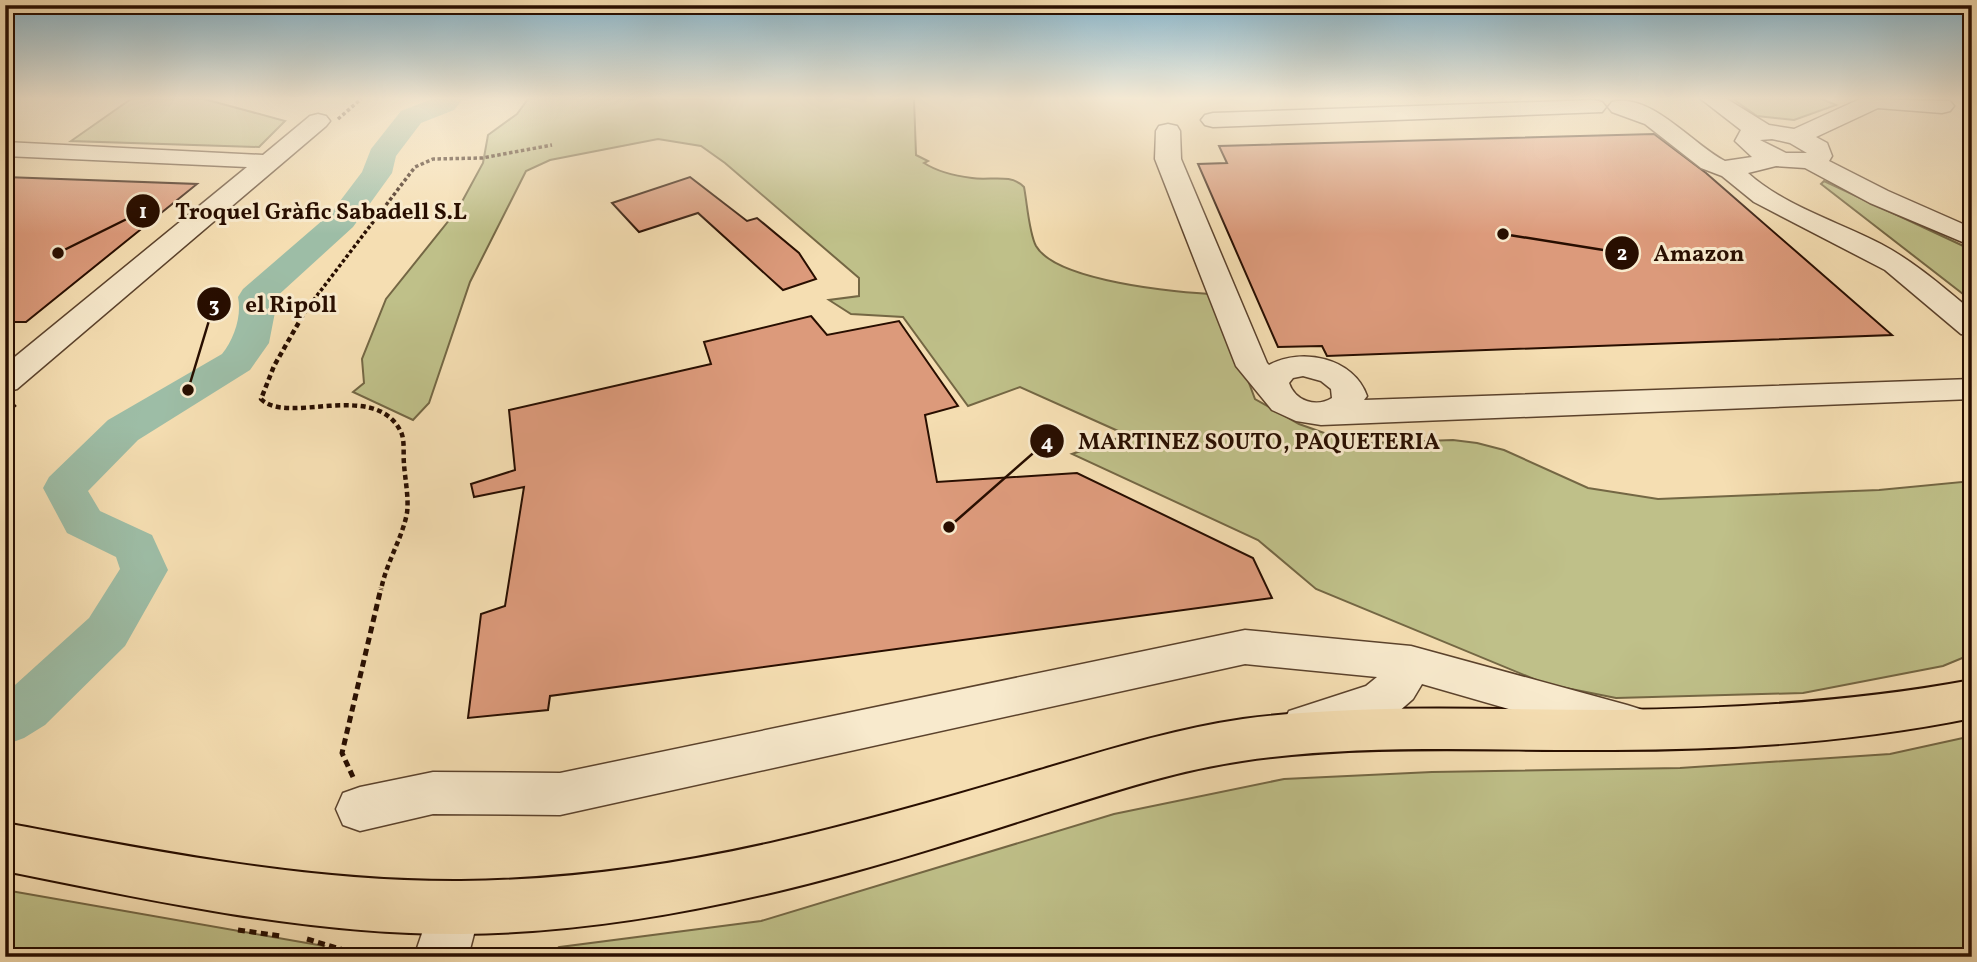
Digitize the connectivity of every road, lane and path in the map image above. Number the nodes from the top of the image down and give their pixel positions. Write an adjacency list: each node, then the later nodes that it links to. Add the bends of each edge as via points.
1 (291, 144): 10 (street)
2 (1176, 144): 15 (street, via 1168,159 1252,366)
3 (1685, 144): 9 (street, via 1720,168)
4 (1780, 144): 8 (street)
5 (1809, 144): 8 (street)
6 (552, 145): 22 (path, via 493,157 438,158 415,167 341,258 281,354 261,398 277,407 372,408 402,433 407,512 385,570 342,753)
7 (5, 149): 10 (street, via 255,160)
8 (1793, 154): 9 (street); 11 (street); 12 (street, via 1755,174 1755,180 1878,242)
9 (1736, 169): 12 (street, via 1734,174 1752,189)
10 (258, 172): 14 (street)
11 (1972, 238)
12 (1888, 259): 13 (street)
13 (1972, 327)
14 (5, 382)
15 (1274, 382): 17 (street, via 1285,404); 17 (street, via 1292,367 1336,375 1350,396 1342,408)
16 (1972, 390): 17 (street)
17 (1332, 412)
18 (1411, 663): 20 (street); 21 (street, via 1397,687 1381,700); 22 (street, via 1245,647 560,794)
19 (1972, 699): 20 (main road, via 1894,714 1813,722)
20 (1647, 730): 21 (main road, via 1354,732)
21 (1241, 740): 24 (main road, via 1112,770 778,866 591,899)
22 (358, 794)
23 (5, 847): 24 (main road, via 324,900)
24 (455, 907): 25 (street)
25 (441, 957)

